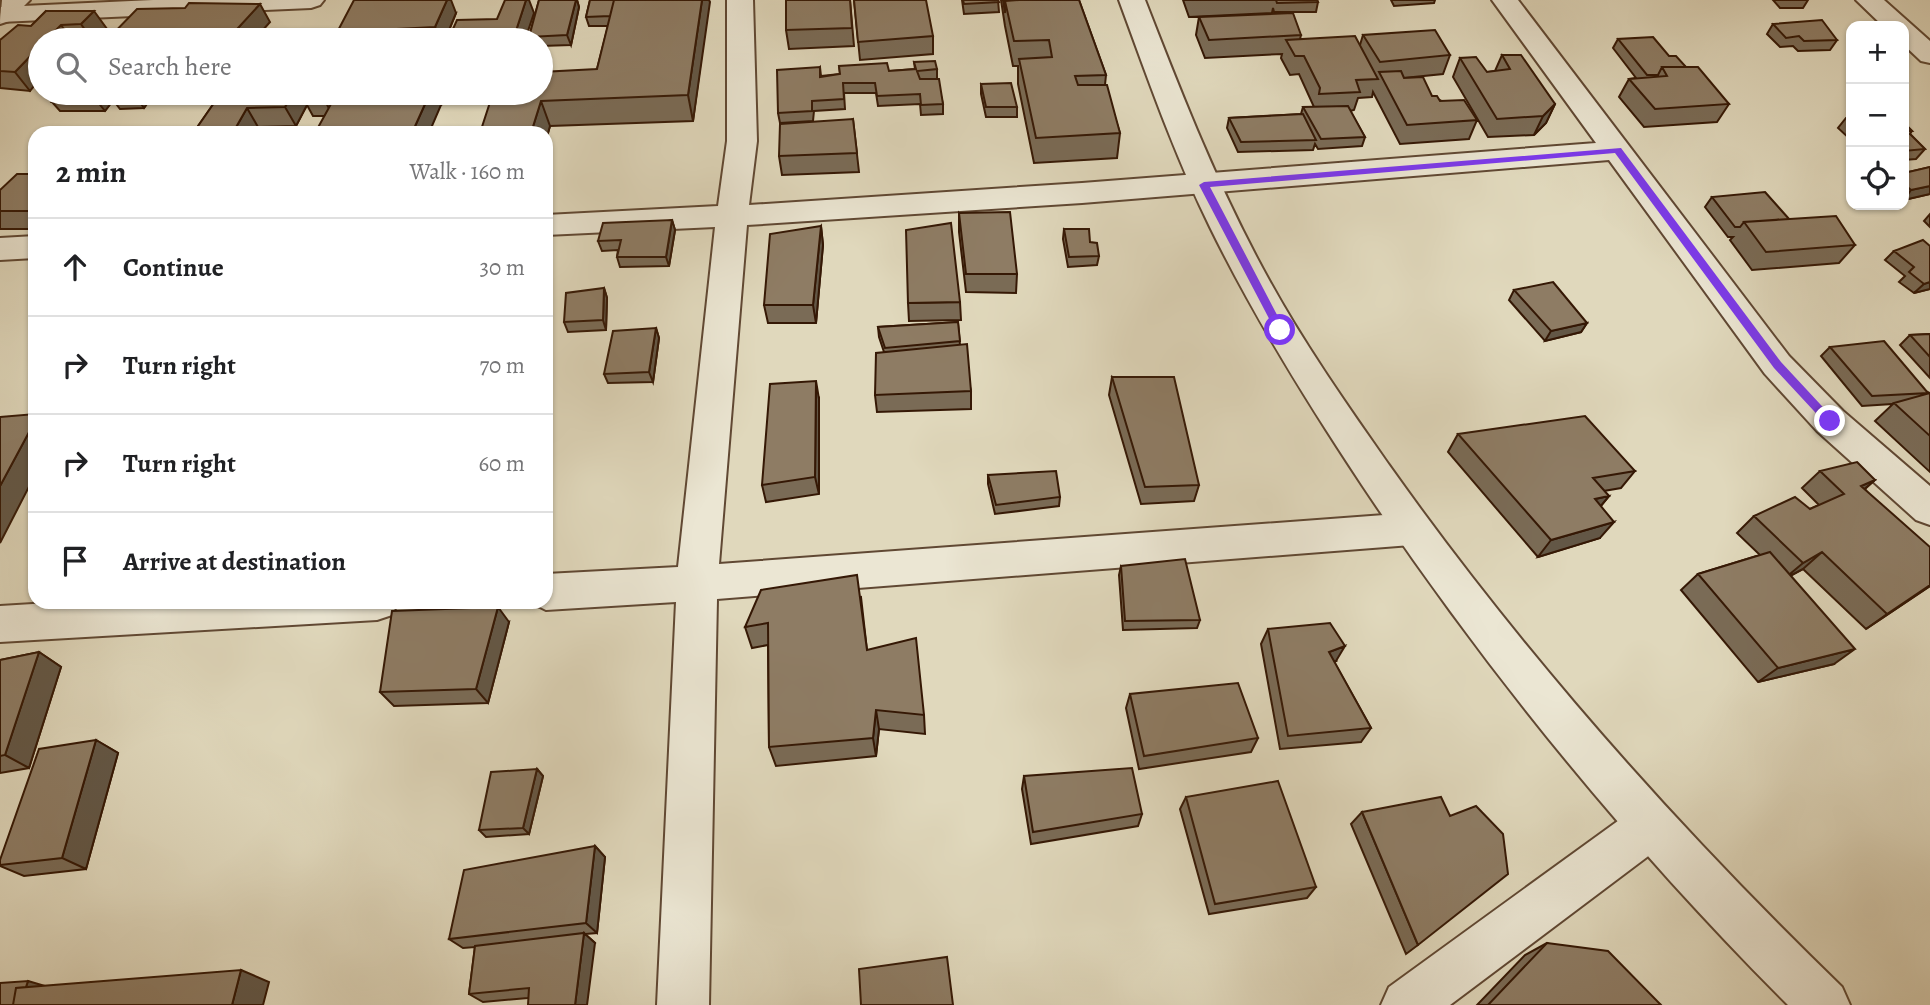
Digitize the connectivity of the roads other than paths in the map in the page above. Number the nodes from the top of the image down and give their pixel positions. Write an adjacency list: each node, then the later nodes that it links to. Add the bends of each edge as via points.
1 (17, 0): 7 (street)
2 (311, 0): 7 (street)
3 (740, 0): 13 (street, via 742,141)
4 (1132, 0): 12 (street)
5 (1505, 0): 11 (street)
6 (1869, 0): 8 (street)
7 (0, 15)
8 (1892, 21)
9 (1909, 36): 10 (street)
10 (1930, 55)
11 (1618, 150): 12 (street); 17 (street, via 1777,365 1830,421)
12 (1204, 185): 13 (street); 18 (street, via 1280,330)
13 (732, 217): 14 (street); 19 (street)
14 (553, 225)
15 (28, 247): 16 (street)
16 (0, 248)
17 (1930, 509)
18 (1411, 529): 19 (street); 23 (street, via 1540,696)
19 (697, 583): 20 (street); 24 (street)
20 (553, 592)
21 (257, 609): 22 (street)
22 (0, 624)
23 (1650, 826): 25 (street); 26 (street)
24 (683, 1005)
25 (1407, 1005)
26 (1824, 1005)

